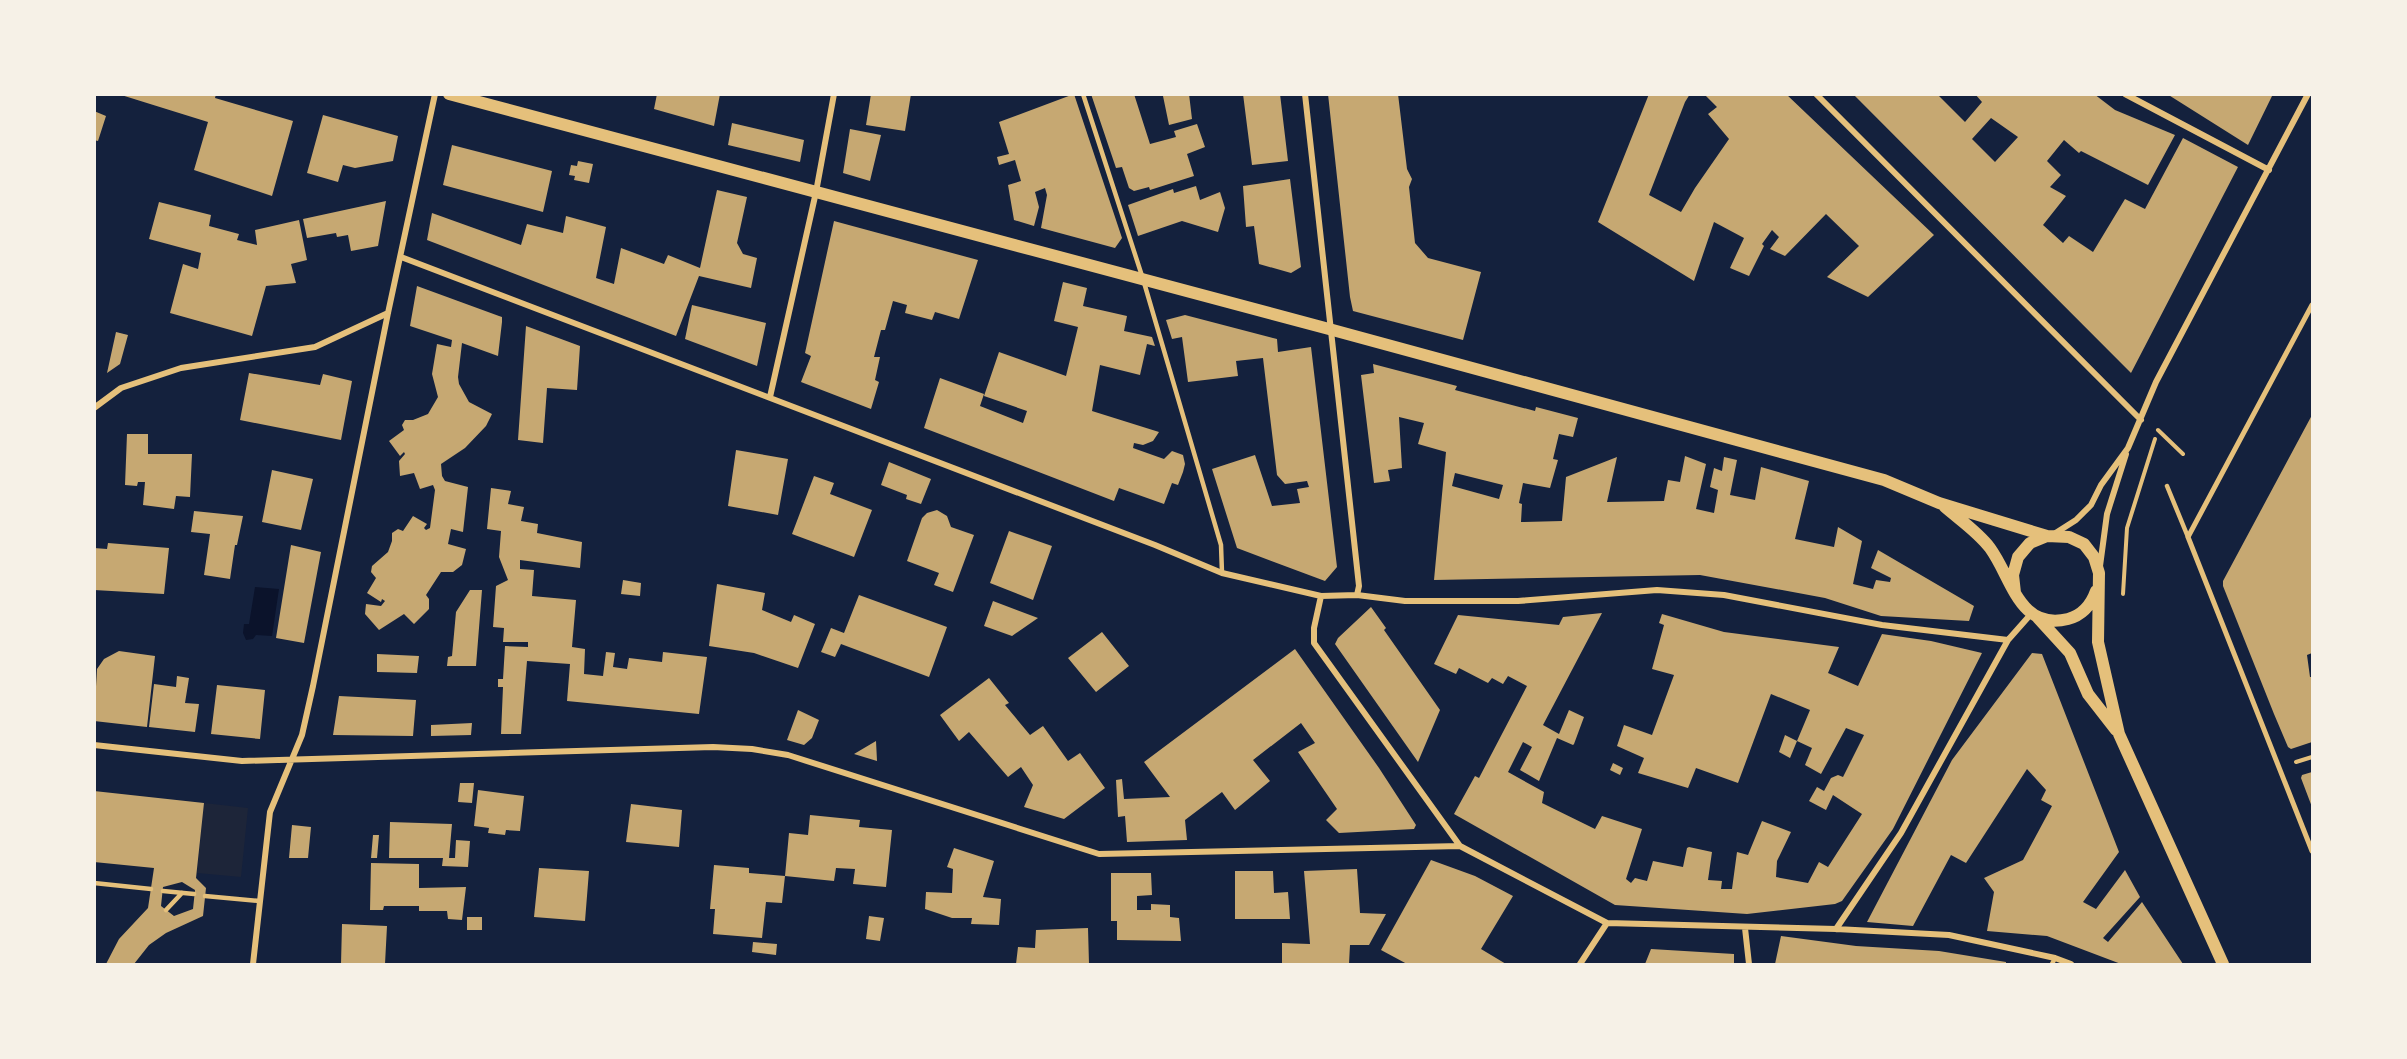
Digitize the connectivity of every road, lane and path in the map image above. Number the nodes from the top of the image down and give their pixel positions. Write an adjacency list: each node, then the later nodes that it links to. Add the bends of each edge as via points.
1 (435, 94): 13 (street)
2 (449, 94): 10 (main road)
3 (477, 94): 10 (lane)
4 (834, 94): 12 (street)
5 (1083, 94): 14 (lane)
6 (1305, 94): 17 (street)
7 (1816, 94): 20 (street)
8 (2125, 94): 11 (street)
9 (2308, 94): 11 (street)
10 (487, 104): 12 (main road)
11 (2269, 171): 20 (street, via 2156,382)
12 (816, 192): 14 (main road); 18 (street)
13 (400, 257): 16 (street); 18 (street)
14 (1143, 279): 17 (main road); 29 (lane, via 1221,545)
15 (2313, 305): 28 (street)
16 (388, 313): 19 (street, via 315,347 181,368 121,388); 40 (street, via 313,686 302,735)
17 (1329, 329): 26 (main road, via 1884,480); 32 (street)
18 (770, 397): 29 (street)
19 (94, 408)
20 (2141, 420): 23 (street)
21 (2160, 422): 22 (path)
22 (2158, 430): 24 (path); 34 (path, via 2127,528)
23 (2128, 448): 27 (street, via 2091,505 2076,520); 30 (street, via 2107,514)
24 (2183, 454)
25 (2167, 486): 28 (lane)
26 (1939, 503): 27 (main road); 31 (main road, via 1989,547)
27 (2050, 535): 30 (main road, via 2084,544 2094,557); 31 (main road, via 2030,543 2018,557 2013,574)
28 (2188, 537): 43 (street)
29 (1222, 573): 33 (street)
30 (2099, 579): 35 (main road, via 2091,603 2076,617 2057,622); 37 (main road, via 2098,642)
31 (2015, 593): 35 (main road)
32 (1357, 595): 33 (street); 36 (street, via 1406,601 1518,601 1657,590 1690,592 1882,625)
33 (1320, 596): 42 (street, via 1314,643)
34 (2121, 601)
35 (2034, 615): 36 (street); 37 (main road, via 2070,653 2088,694)
36 (2008, 640): 54 (street, via 1901,833)
37 (2118, 734): 60 (main road)
38 (94, 745): 40 (street, via 242,761)
39 (2313, 757): 41 (path)
40 (290, 760): 42 (street, via 752,749 788,755 1099,854); 50 (street, via 270,812)
41 (2297, 762)
42 (1460, 846): 52 (street)
43 (2313, 851)
44 (94, 883): 45 (lane)
45 (151, 889)
46 (162, 891): 47 (lane)
47 (183, 893): 48 (lane); 51 (lane)
48 (194, 894)
49 (205, 896): 50 (lane)
50 (260, 901): 56 (street)
51 (166, 910)
52 (1608, 922): 53 (street); 57 (street)
53 (1745, 928): 54 (street); 58 (street)
54 (1836, 928): 55 (street, via 1948,934)
55 (2053, 961): 59 (street)
56 (253, 964)
57 (1580, 964)
58 (1749, 964)
59 (2071, 964)
60 (2223, 964)

